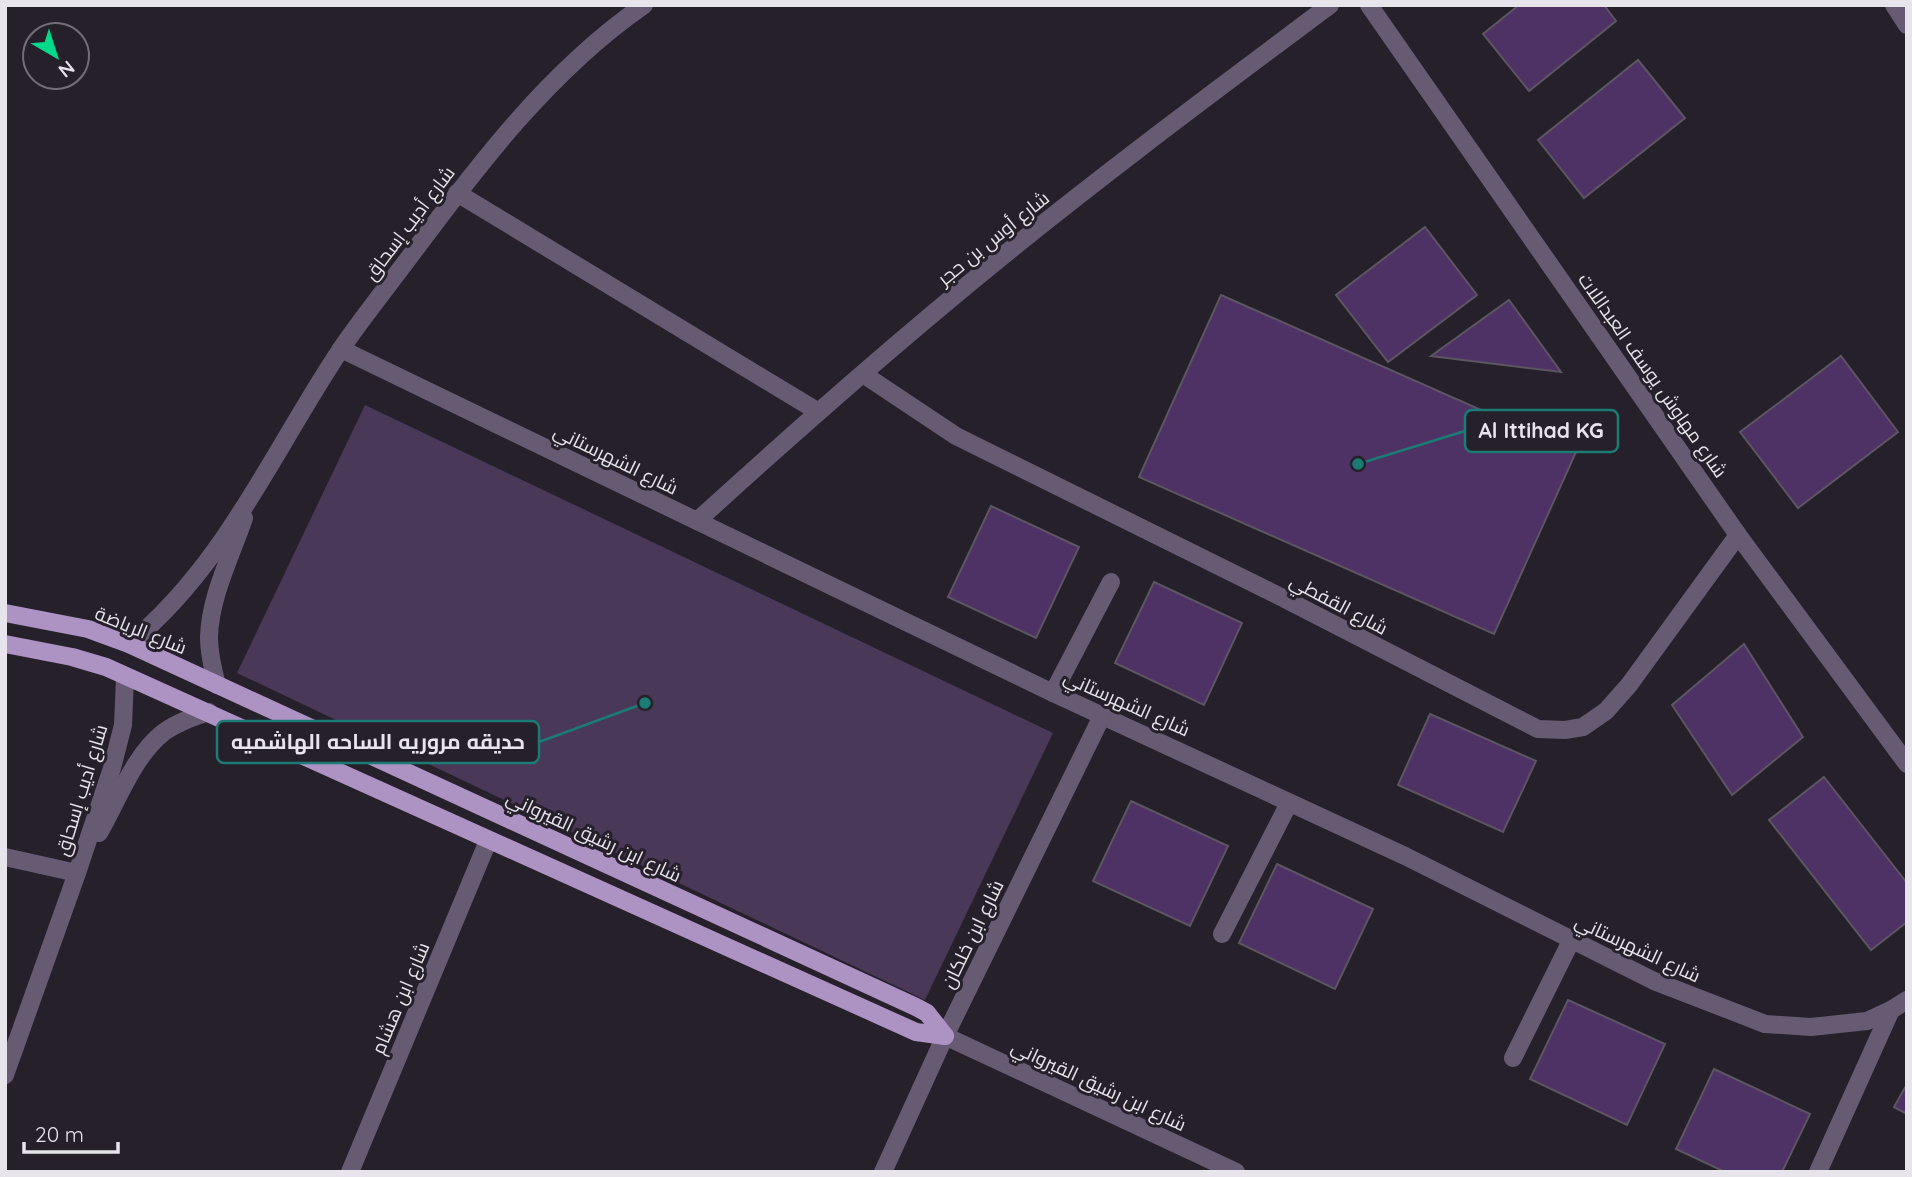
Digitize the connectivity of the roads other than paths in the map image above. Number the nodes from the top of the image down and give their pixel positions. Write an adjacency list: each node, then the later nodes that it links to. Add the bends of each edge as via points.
1 (644, 5): 5 (street, شارع أديب إسحاق)
2 (1330, 5): 9 (street, شارع أوس بن حجر, via 1101,178)
3 (1369, 5): 13 (street, شارع مهاوش يوسف العبداللات)
4 (1894, 5): 6 (street)
5 (621, 11): 7 (street, شارع أديب إسحاق)
6 (1907, 25)
7 (457, 193): 8 (street, شارع أديب إسحاق); 10 (street)
8 (341, 349): 11 (street, شارع أديب إسحاق); 12 (street, شارع الشهرستاني)
9 (863, 374): 10 (street, شارع أوس بن حجر); 13 (street, شارع القفطي, via 956,436 1538,729 1583,727 1606,712)
10 (817, 411): 12 (street, شارع أوس بن حجر)
11 (249, 502): 17 (street, شارع أديب إسحاق, via 176,599); 19 (street, شارع أديب إسحاق, via 211,621)
12 (697, 521): 20 (street, شارع الشهرستاني)
13 (1738, 535): 23 (street, شارع مهاوش يوسف العبداللات)
14 (1111, 582): 20 (street)
15 (5, 613): 17 (main road, شارع الرياضة, via 88,629)
16 (5, 644): 18 (main road, via 89,662)
17 (129, 644): 19 (main road, شارع الرياضة)
18 (125, 678): 21 (main road); 27 (street, شارع أديب إسحاق, via 124,726)
19 (217, 685): 32 (main road, شارع ابن رشيق القيرواني, via 916,1007)
20 (1054, 693): 22 (street, شارع الشهرستاني)
21 (209, 712): 25 (main road, شارع ابن رشيق القيرواني); 27 (street, شارع أديب إسحاق, via 165,731 151,744)
22 (1102, 716): 24 (street, شارع الشهرستاني); 32 (street, شارع ابن خلكان)
23 (1907, 764)
24 (1289, 803): 28 (street); 29 (street, شارع الشهرستاني)
25 (488, 841): 32 (main road, شارع ابن رشيق القيرواني, via 916,1032); 35 (street, شارع ابن هشام)
26 (5, 857): 27 (street)
27 (78, 873): 34 (street, شارع أديب إسحاق)
28 (1222, 934)
29 (1571, 941): 31 (street, شارع الشهرستاني, via 1654,981 1765,1024 1811,1027 1867,1021); 33 (street)
30 (1907, 1000): 31 (street, شارع الشهرستاني)
31 (1892, 1010): 38 (street)
32 (945, 1035): 36 (street, شارع ابن خلكان); 37 (street, شارع ابن رشيق القيرواني)
33 (1513, 1058)
34 (5, 1075)
35 (350, 1172)
36 (883, 1172)
37 (1236, 1172)
38 (1818, 1172)

